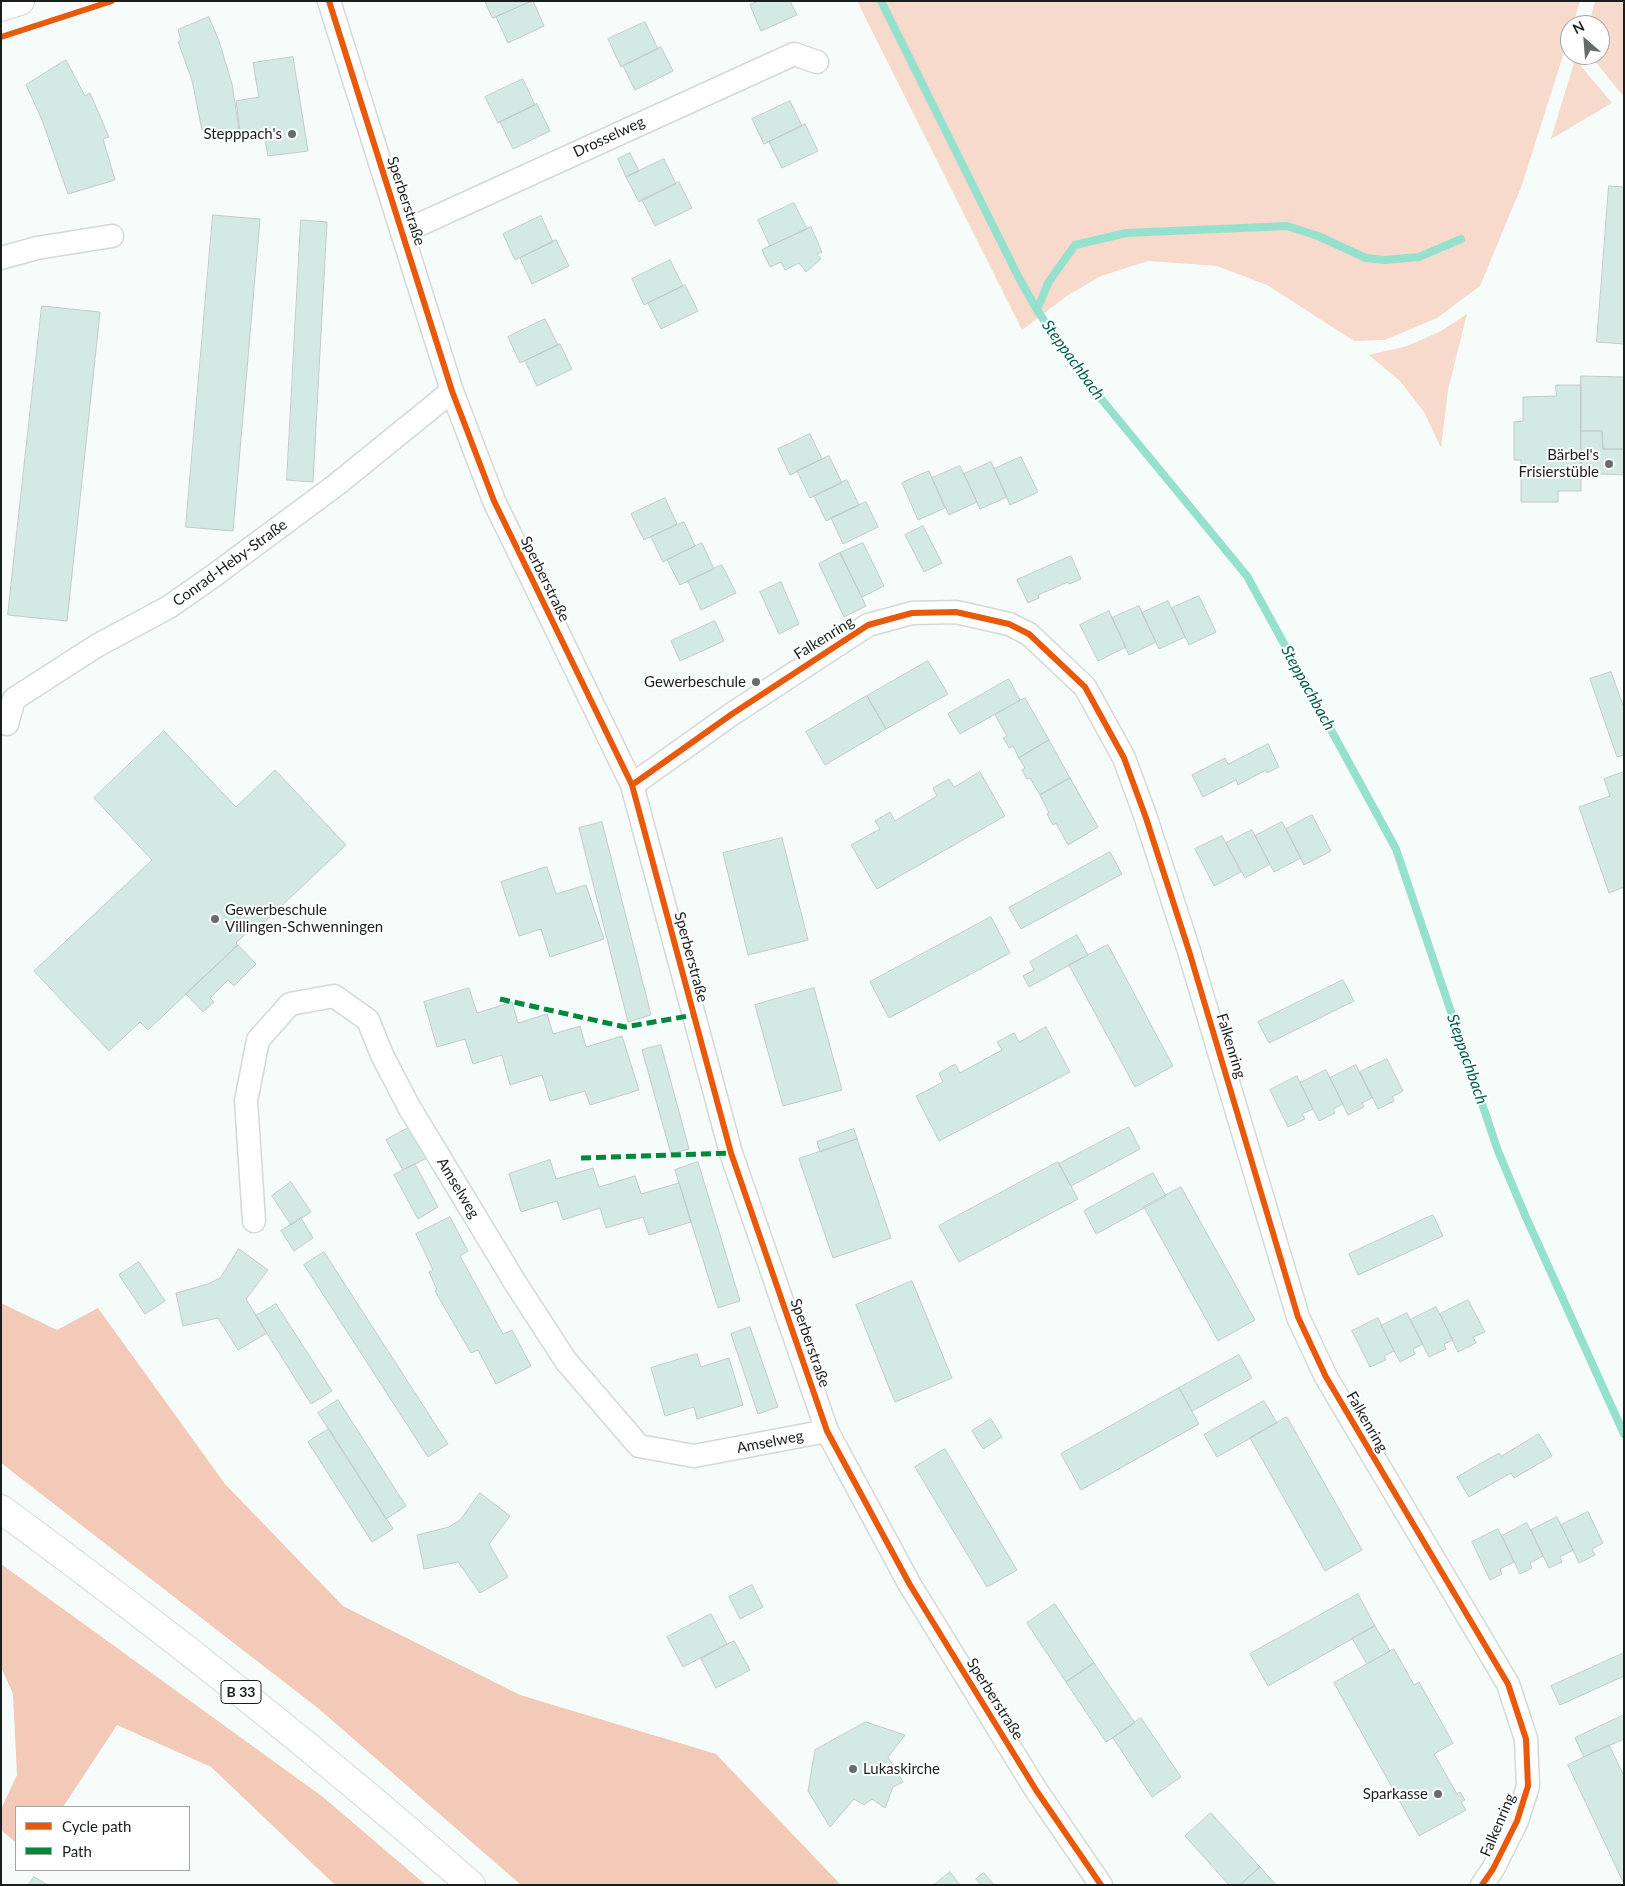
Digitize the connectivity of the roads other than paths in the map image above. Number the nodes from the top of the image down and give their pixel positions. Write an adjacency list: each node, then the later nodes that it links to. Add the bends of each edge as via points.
1 (20, 1): 3 (main road)
2 (329, 1): 5 (street, Sperberstraße)
3 (1, 7)
4 (817, 62): 5 (street, Drosselweg, via 794,54)
5 (403, 232): 8 (street, Sperberstraße)
6 (112, 236): 7 (street, via 37,248)
7 (1, 258)
8 (452, 391): 9 (street, Conrad-Heby-Straße, via 336,485 216,574 169,606 98,645 14,698); 10 (street, Sperberstraße, via 500,514)
9 (8, 724)
10 (632, 785): 12 (street, Sperberstraße, via 731,1153); 16 (street, Falkenring, via 732,714 868,626 912,613 956,612 1009,624 1029,634 1085,687 1124,758 1146,818 1303,1329 1326,1377 1508,1684 1526,1739 1528,1786 1517,1821)
11 (254, 1221): 12 (street, Amselweg, via 246,1101 258,1040 290,1004 334,996 368,1020 409,1107 516,1284 566,1361 639,1446 694,1456)
12 (827, 1431): 15 (street, Sperberstraße, via 910,1585 1036,1790)
13 (1, 1509): 14 (main road, B 33, via 199,1658 310,1747)
14 (471, 1885)
15 (1101, 1885)
16 (1482, 1885)

